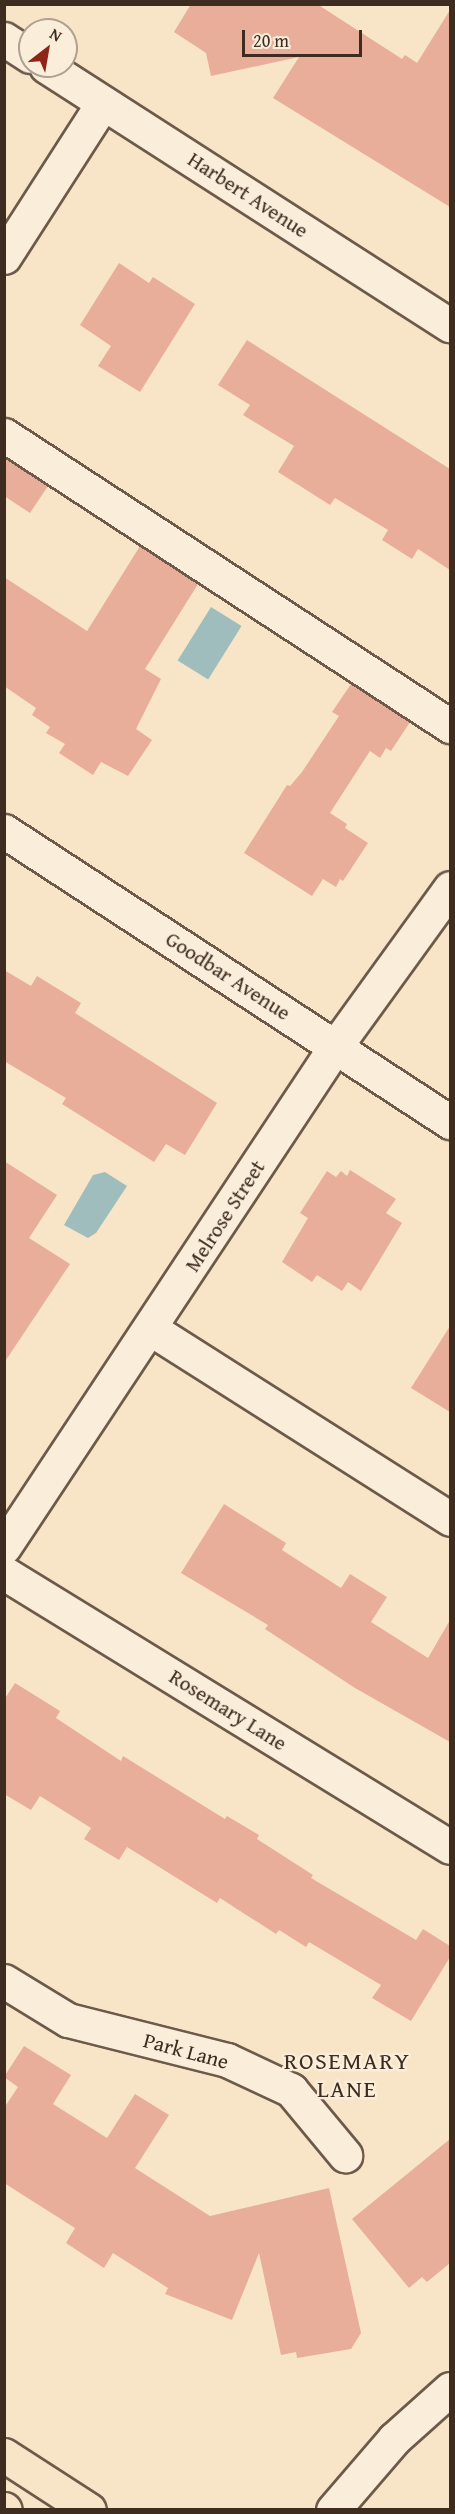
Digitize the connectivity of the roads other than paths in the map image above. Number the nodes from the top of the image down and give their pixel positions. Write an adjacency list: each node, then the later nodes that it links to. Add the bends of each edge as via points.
1 (4, 39): 2 (street)
2 (18, 48)
3 (64, 78): 4 (street, Harbert Avenue)
4 (103, 103): 5 (street); 6 (street, Harbert Avenue)
5 (4, 257)
6 (450, 325)
7 (4, 435): 8 (street)
8 (450, 726)
9 (4, 831): 11 (street, Goodbar Avenue)
10 (450, 888): 11 (street, Melrose Street)
11 (335, 1047): 12 (street, Goodbar Avenue); 13 (street, Melrose Street)
12 (450, 1122)
13 (151, 1329): 14 (street); 15 (street, Melrose Street)
14 (450, 1519)
15 (4, 1547)
16 (4, 1573): 17 (street, Rosemary Lane)
17 (450, 1847)
18 (4, 1981): 19 (street, Park Lane, via 68,2020 227,2060 291,2090)
19 (345, 2155)
20 (450, 2389): 23 (street, via 394,2439)
21 (4, 2456): 22 (main road)
22 (89, 2510)
23 (333, 2510)

